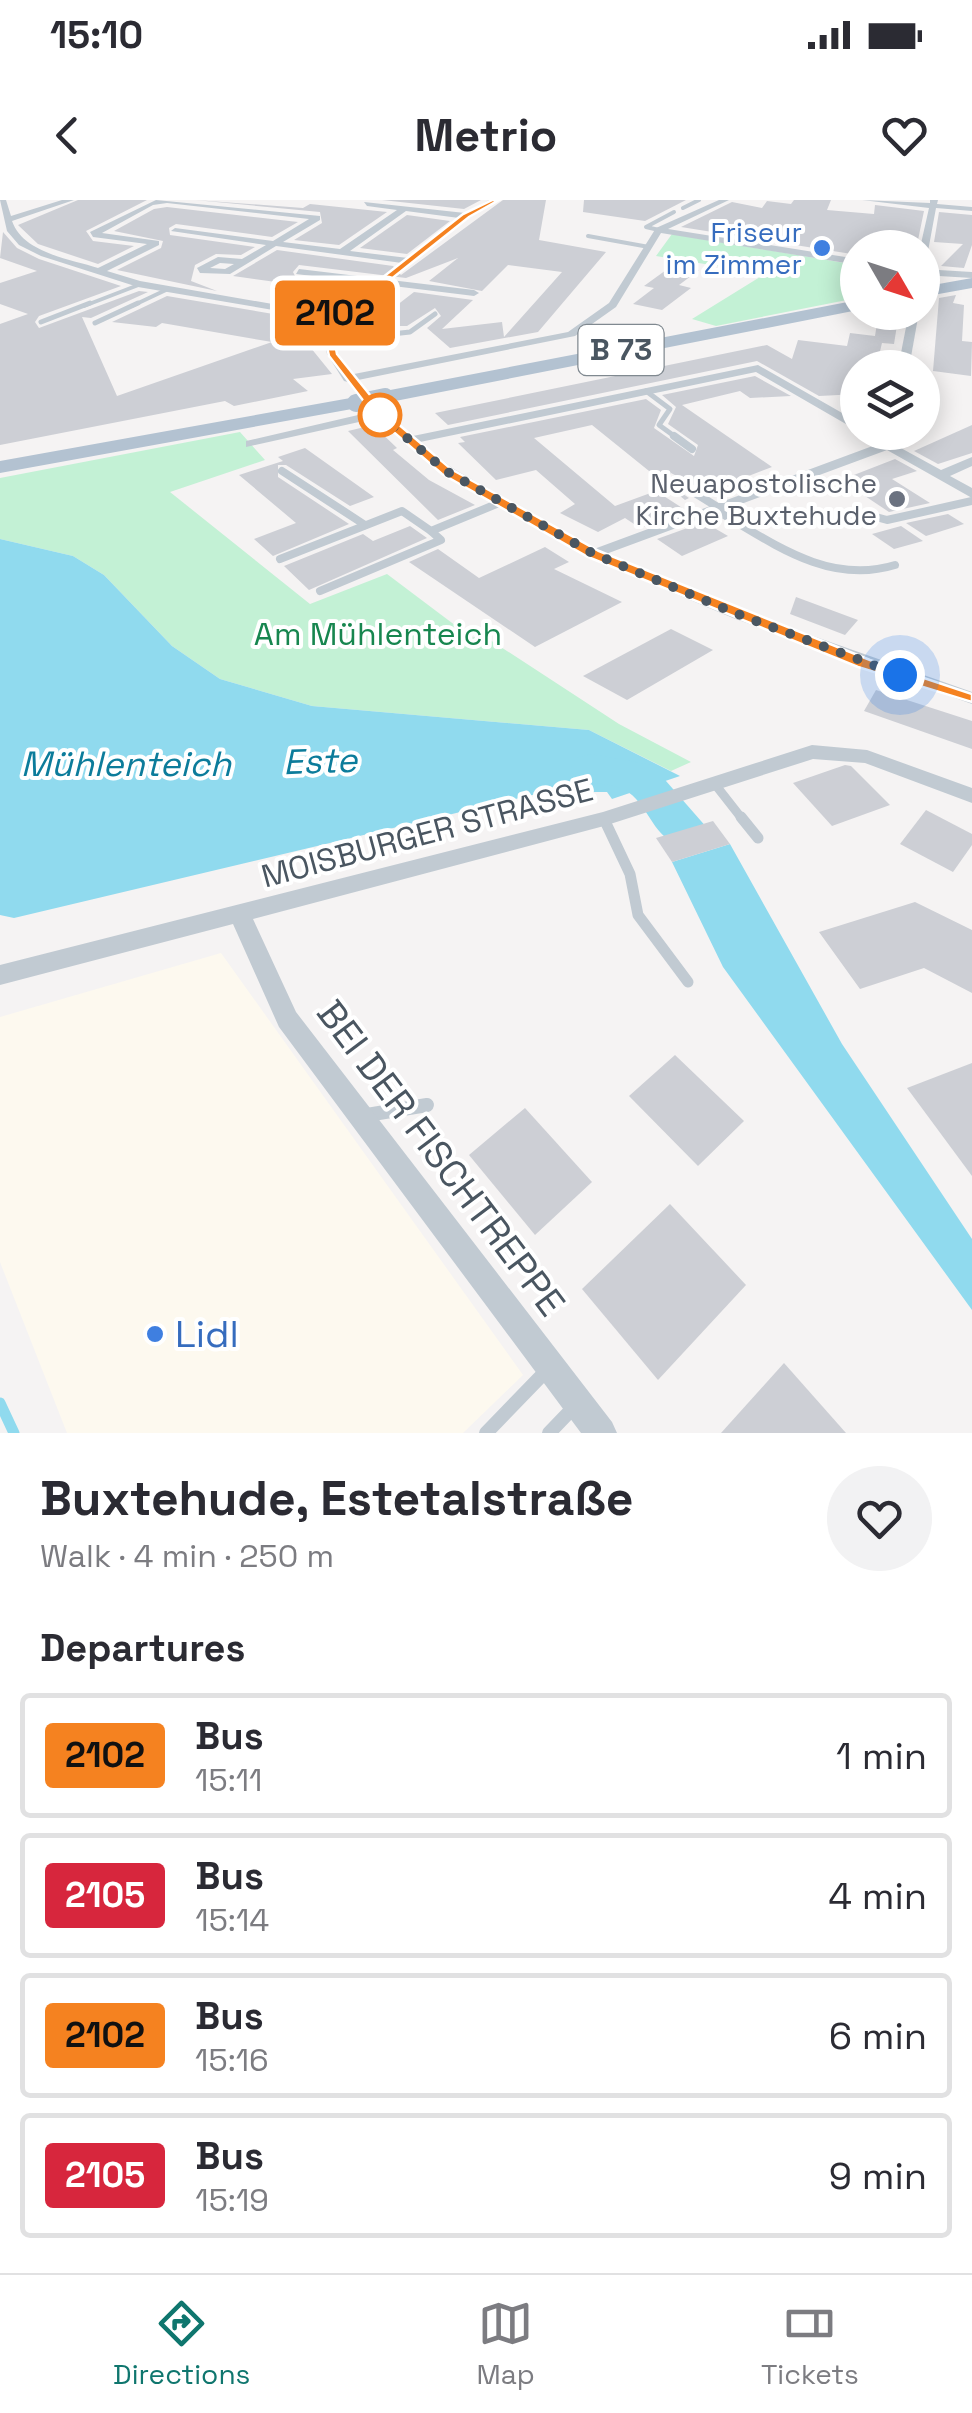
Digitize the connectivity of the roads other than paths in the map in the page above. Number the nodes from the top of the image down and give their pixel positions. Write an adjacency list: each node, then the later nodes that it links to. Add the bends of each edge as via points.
1 (2, 200): 17 (street)
2 (70, 200): 17 (street)
3 (232, 200): 10 (street)
4 (495, 200): 16 (street)
5 (699, 200): 12 (lane)
6 (722, 200): 19 (street)
7 (866, 200): 8 (street)
8 (934, 203): 13 (street); 20 (street)
9 (367, 204): 11 (street)
10 (214, 207): 15 (street); 23 (street, via 150,203 93,234); 24 (street, via 322,215)
11 (405, 208): 16 (street); 26 (street)
12 (683, 208)
13 (972, 208)
14 (674, 212): 19 (lane, via 646,227)
15 (201, 215)
16 (466, 216): 28 (street)
17 (7, 220): 30 (street, via 22,243)
18 (188, 223): 21 (street)
19 (660, 230): 25 (street); 27 (street)
20 (929, 230)
21 (175, 231): 23 (street); 24 (street)
22 (588, 236): 25 (lane)
23 (156, 243): 30 (street)
24 (273, 244): 26 (street); 29 (street)
25 (649, 246): 47 (street, via 613,305 571,334)
26 (342, 252): 28 (street)
27 (840, 259)
28 (410, 261): 34 (street)
29 (244, 262)
30 (100, 271): 36 (street)
31 (299, 272): 34 (street)
32 (940, 273): 33 (street)
33 (972, 275)
34 (385, 282): 39 (street)
35 (972, 283): 38 (main road)
36 (141, 284): 37 (street); 44 (lane)
37 (168, 289): 43 (street); 45 (lane)
38 (940, 289)
39 (474, 294)
40 (368, 295): 43 (street)
41 (840, 309): 49 (main road, B 73)
42 (435, 314): 46 (lane, via 410,332)
43 (325, 316): 46 (street)
44 (41, 322)
45 (96, 323)
46 (328, 341): 47 (street)
47 (348, 379): 49 (street)
48 (646, 392): 50 (street, via 758,368); 51 (street); 53 (lane, via 670,408 659,425)
49 (382, 405): 51 (street); 52 (street); 57 (main road, B 73, bridge, via 356,402)
50 (840, 416)
51 (413, 440): 62 (street, via 446,471)
52 (250, 444)
53 (692, 449)
54 (862, 450): 63 (street)
55 (906, 450): 59 (street)
56 (972, 460): 59 (street)
57 (0, 467)
58 (282, 472): 65 (lane)
59 (941, 474): 61 (street)
60 (674, 480): 63 (lane)
61 (972, 498): 64 (lane, via 887,520)
62 (499, 503): 66 (lane); 67 (street)
63 (716, 508): 67 (street); 69 (lane, via 835,570 870,574)
64 (854, 510)
65 (364, 525): 66 (lane, via 402,510); 68 (lane)
66 (431, 531): 70 (lane, via 441,540)
67 (594, 554): 71 (street, via 864,663)
68 (280, 559)
69 (895, 565)
70 (320, 591)
71 (972, 698)
72 (714, 784): 73 (street, MOISBURGER STRASSE, via 812,752 867,757); 74 (street, MOISBURGER STRASSE); 75 (lane)
73 (972, 796)
74 (615, 816): 76 (street, MOISBURGER STRASSE); 78 (lane, via 638,914)
75 (758, 838)
76 (241, 916): 77 (street, MOISBURGER STRASSE); 80 (street, BEI DER FISCHTREPPE, via 287,1019)
77 (0, 976)
78 (688, 982)
79 (427, 1105): 80 (lane)
80 (360, 1116): 81 (street, BEI DER FISCHTREPPE)
81 (550, 1367): 82 (street, BEI DER FISCHTREPPE); 83 (lane)
82 (578, 1403): 84 (lane); 85 (street, BEI DER FISCHTREPPE)
83 (486, 1433)
84 (548, 1433)
85 (601, 1433)

